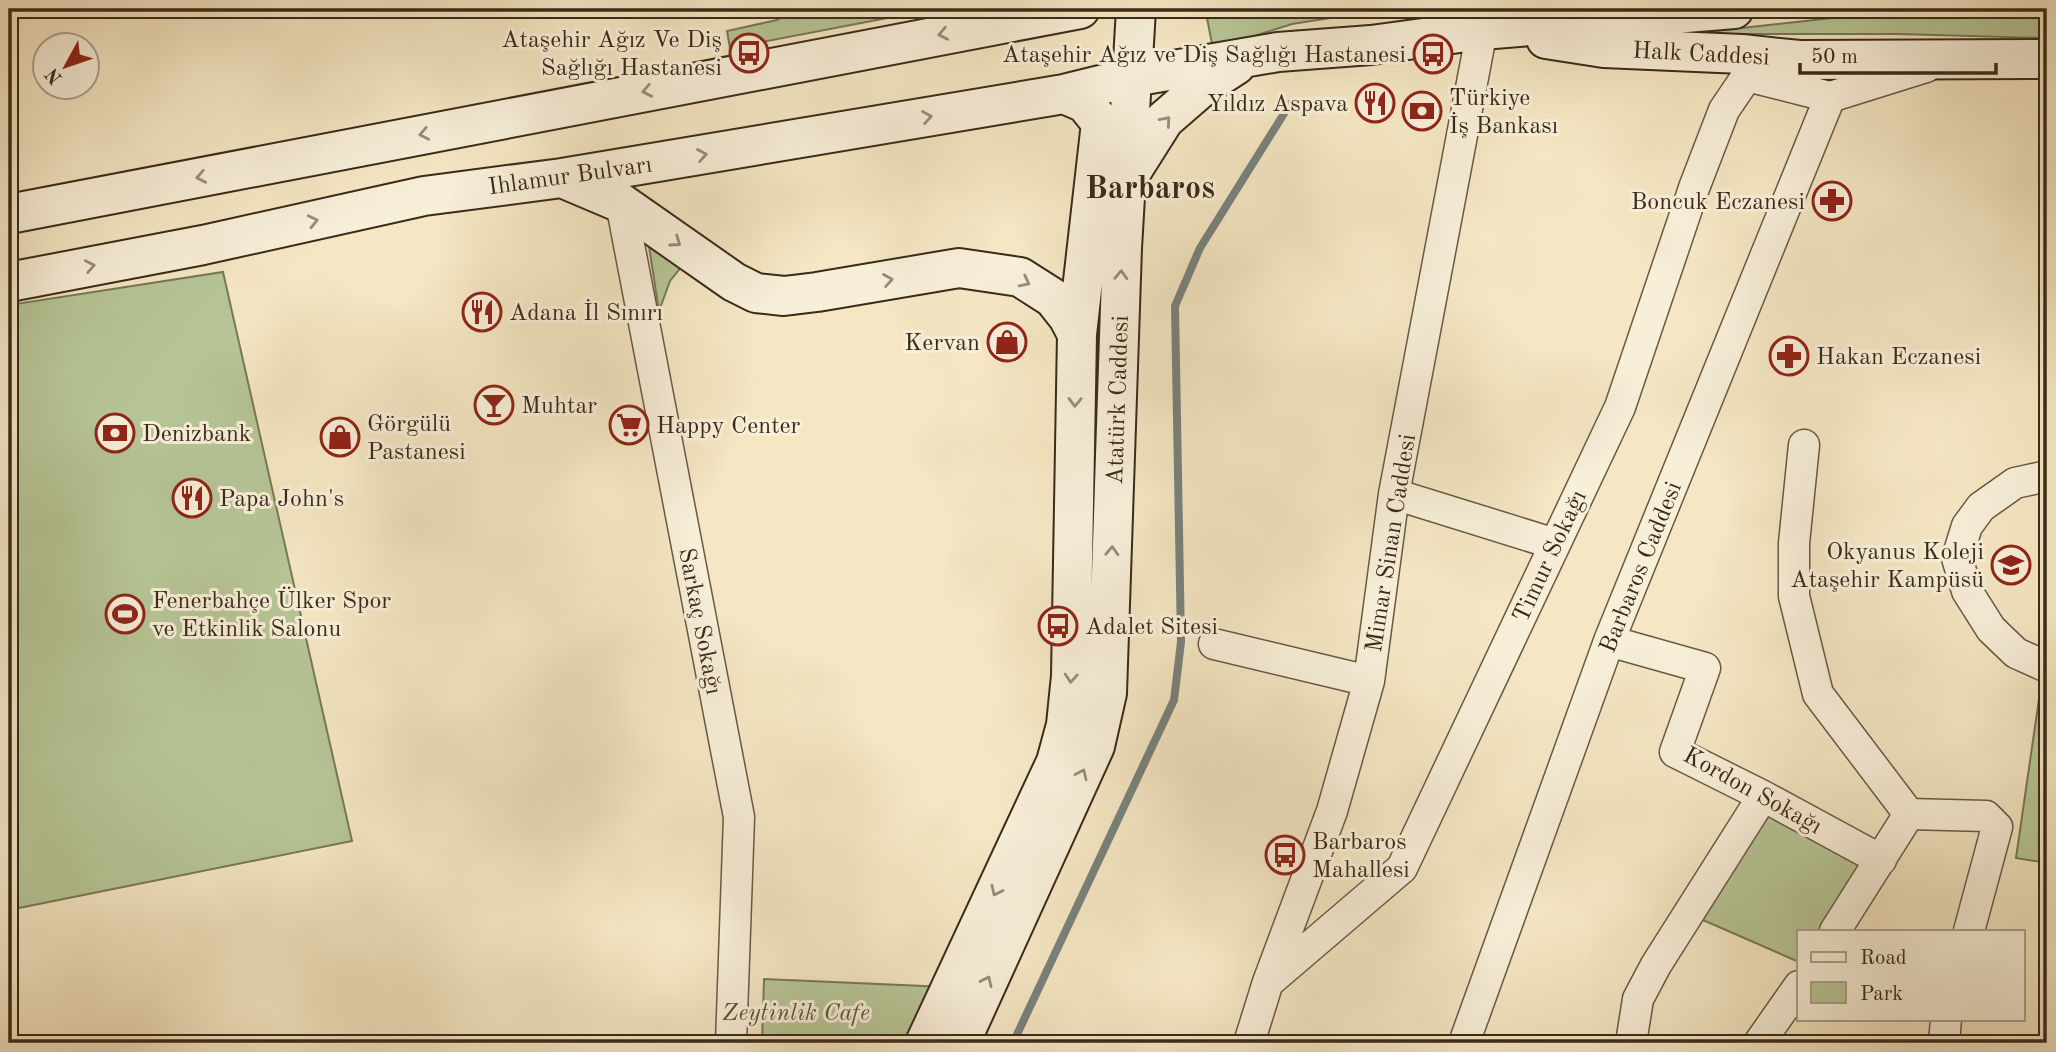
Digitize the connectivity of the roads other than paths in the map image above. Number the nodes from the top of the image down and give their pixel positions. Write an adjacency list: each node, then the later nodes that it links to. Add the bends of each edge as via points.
1 (1080, 9): 4 (main road)
2 (1136, 9): 10 (main road, Atatürk Caddesi)
3 (1734, 9): 5 (main road)
4 (1031, 13): 17 (main road, one-way to 17)
5 (1482, 30): 6 (main road); 9 (main road, Halk Caddesi); 22 (street, Mimar Sinan Caddesi)
6 (1246, 58): 10 (main road); 14 (main road, one-way to 6, via 1164,120)
7 (2047, 59): 8 (main road, Halk Caddesi)
8 (1949, 60): 9 (main road, Halk Caddesi, via 1799,60); 12 (street)
9 (1744, 65): 12 (street); 23 (street, Timur Sokağı, via 1694,188 1620,407)
10 (1133, 78): 11 (main road, Ihlamur Bulvarı); 13 (main road); 14 (main road, Atatürk Caddesi)
11 (1064, 94): 13 (main road, via 1085,103); 15 (main road, Ihlamur Bulvarı, one-way to 11)
12 (1830, 97): 24 (street, Barbaros Caddesi)
13 (1101, 123): 19 (main road, Atatürk Caddesi)
14 (1128, 177): 38 (main road, Atatürk Caddesi, one-way to 14, via 1095,746 1107,693)
15 (562, 178): 16 (main road); 18 (main road, Ihlamur Bulvarı, one-way to 15, via 203,246 424,196)
16 (621, 203): 19 (main road, one-way to 19, via 734,282 756,292 795,295 959,268 1020,277 1053,298); 36 (street, Sarkaç Sokağı, via 739,817)
17 (9, 214)
18 (9, 282)
19 (1077, 334): 37 (main road, Atatürk Caddesi, one-way to 37, via 1071,676 1066,725 1056,762)
20 (1804, 445): 29 (street, via 1794,543 1794,596 1818,694)
21 (2047, 476): 26 (street, via 2015,483 1981,507 1967,526 1957,558 1967,591 1991,629 2016,653)
22 (1394, 494): 23 (street); 27 (street, Mimar Sinan Caddesi)
23 (1555, 544): 33 (street, Timur Sokağı, via 1402,868)
24 (1609, 640): 28 (street, Kordon Sokağı, via 1705,668 1675,752); 40 (street, Barbaros Caddesi)
25 (1214, 644): 27 (street)
26 (2047, 667)
27 (1369, 681): 33 (street, Mimar Sinan Caddesi, via 1332,811)
28 (1763, 796): 30 (street, Kordon Sokağı); 41 (street, via 1656,965 1638,999)
29 (1909, 814): 30 (street); 32 (street, via 1986,816 1997,827)
30 (1881, 860): 31 (street)
31 (1836, 930)
32 (1969, 930)
33 (1268, 982): 39 (street, Mimar Sinan Caddesi)
34 (1797, 989): 42 (street)
35 (1946, 1020): 43 (street)
36 (731, 1043)
37 (925, 1043)
38 (960, 1043)
39 (1249, 1043)
40 (1464, 1043)
41 (1630, 1043)
42 (1759, 1043)
43 (1944, 1043)

